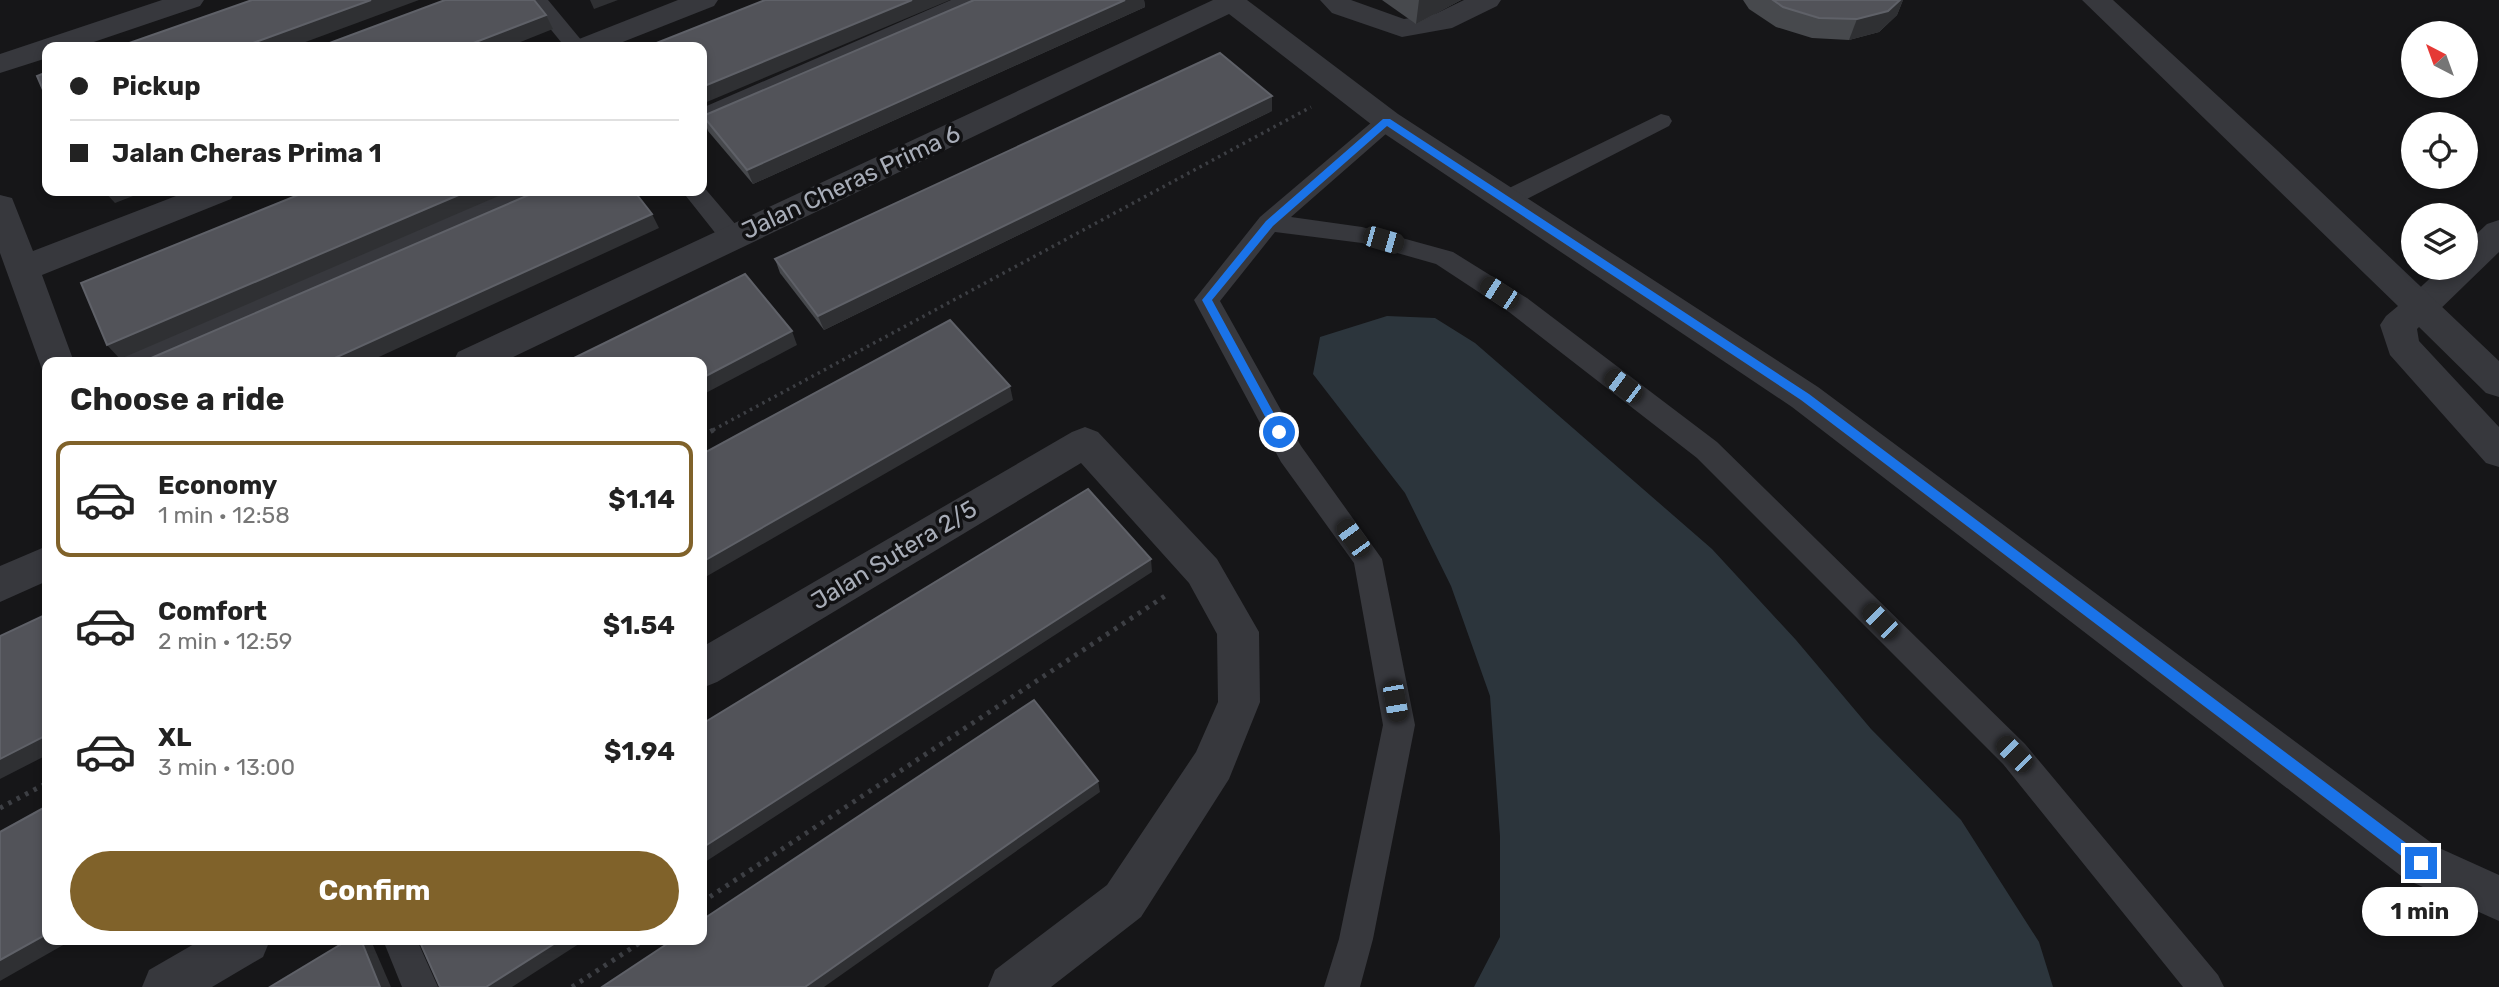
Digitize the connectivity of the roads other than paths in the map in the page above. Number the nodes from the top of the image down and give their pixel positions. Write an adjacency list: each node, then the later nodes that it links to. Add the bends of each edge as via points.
1 (190, 0): 9 (street)
2 (537, 0): 10 (lane)
3 (704, 0): 11 (street)
4 (969, 0): 14 (lane)
5 (1334, 0): 6 (street, via 1402,27 1442,22)
6 (1487, 0)
7 (2096, 0): 28 (street)
8 (1231, 1): 15 (street); 24 (street, Jalan Cheras Prima 6)
9 (67, 42)
10 (572, 42)
11 (597, 42)
12 (42, 50): 13 (street)
13 (0, 64)
14 (707, 114)
15 (1387, 121): 20 (street); 22 (lane)
16 (1661, 121): 20 (lane)
17 (207, 196): 26 (street)
18 (517, 196): 30 (lane)
19 (698, 196): 24 (lane)
20 (1507, 199): 37 (street, via 1805,397 2421,863)
21 (0, 206): 26 (street)
22 (1269, 223): 43 (lane, via 1207,300 1291,454 1368,559 1399,725); 44 (lane, via 1362,235 1444,258 1518,305 1707,450 2014,754)
23 (2499, 232): 25 (street)
24 (733, 238): 31 (street, Jalan Cheras Prima 6)
25 (2478, 252)
26 (22, 269): 29 (street)
27 (2449, 280): 28 (street)
28 (2421, 307): 32 (street); 33 (street, via 2398,325 2403,345)
29 (54, 357)
30 (145, 357)
31 (482, 357)
32 (2499, 383)
33 (2499, 452)
34 (42, 565): 35 (street)
35 (0, 585)
36 (707, 666): 42 (street, Jalan Sutera 2/5, via 1085,442 1203,571 1238,632 1239,702 1213,765 1124,901)
37 (2499, 898)
38 (237, 945): 40 (street)
39 (402, 945): 41 (lane)
40 (166, 987)
41 (420, 987)
42 (1012, 987)
43 (1342, 987)
44 (2206, 987)

